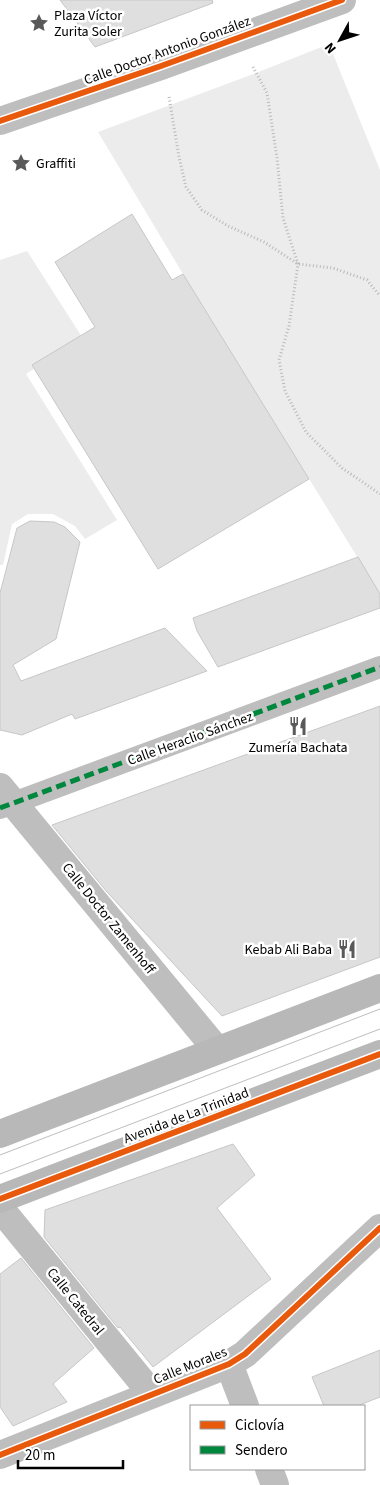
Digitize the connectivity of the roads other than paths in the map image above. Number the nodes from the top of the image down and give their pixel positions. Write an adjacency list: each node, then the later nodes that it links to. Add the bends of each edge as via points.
1 (331, 2): 2 (street, Calle Doctor Antonio González, via 161,66)
2 (0, 121)
3 (380, 667): 4 (street, Calle Heraclio Sánchez)
4 (5, 799): 6 (street, Calle Doctor Zamenhoff)
5 (380, 988): 6 (main road)
6 (217, 1050): 8 (main road)
7 (380, 1054): 9 (main road, Avenida de La Trinidad)
8 (0, 1134)
9 (0, 1199)
10 (0, 1208): 13 (street, Calle Catedral)
11 (380, 1228): 12 (street, Calle Morales, via 245,1354)
12 (229, 1364): 13 (street, Calle Morales); 14 (street)
13 (152, 1394): 15 (street, Calle Morales)
14 (245, 1405)
15 (0, 1455)
16 (269, 1470): 17 (street)
17 (275, 1485)

